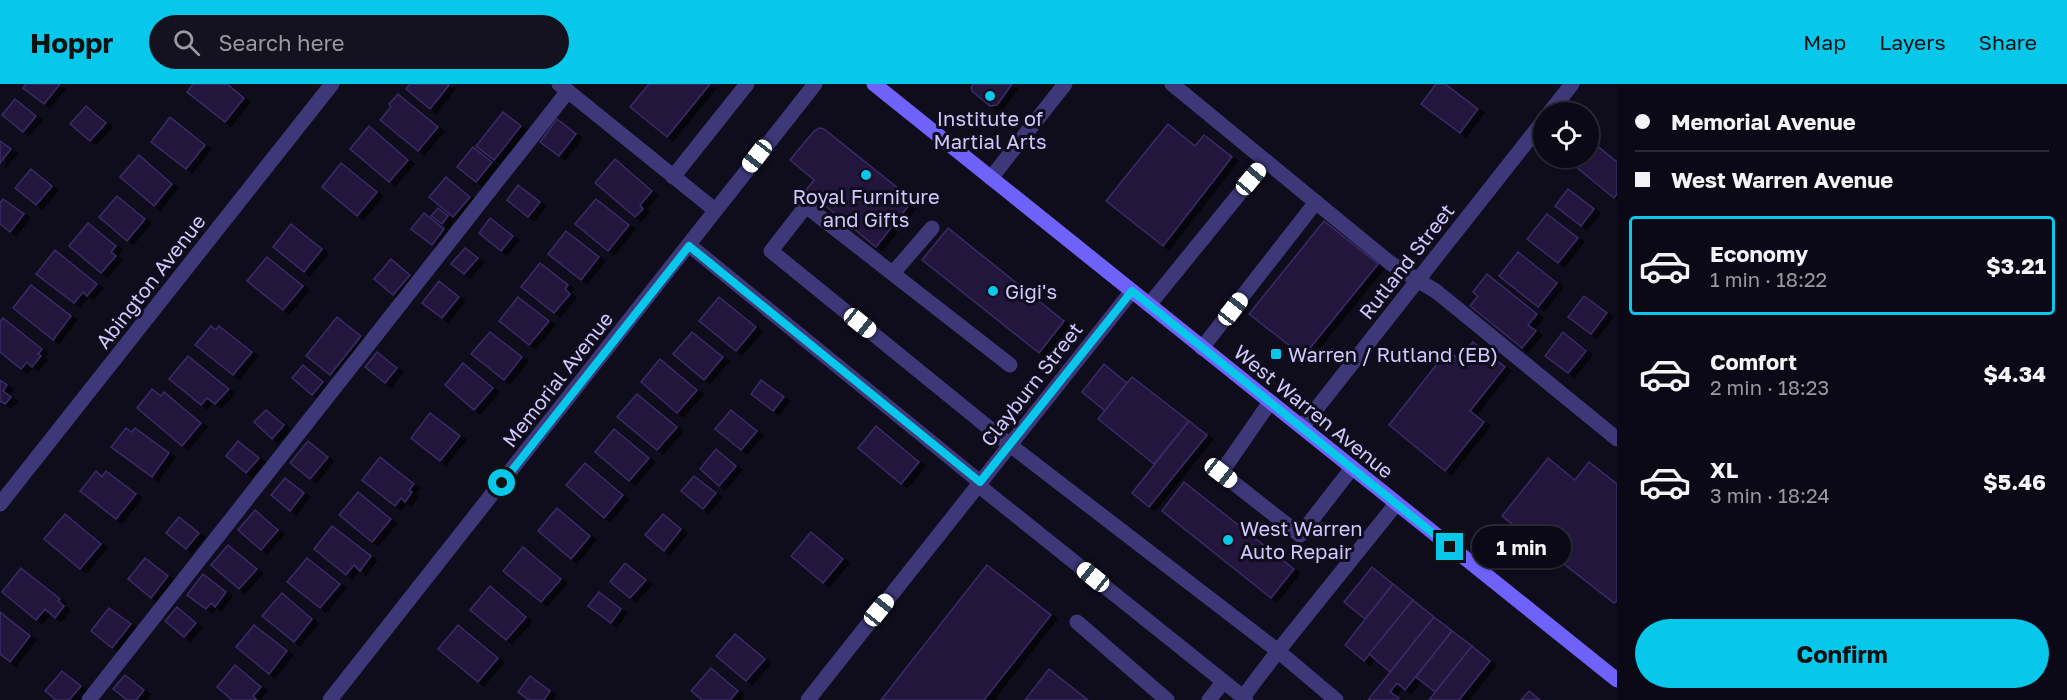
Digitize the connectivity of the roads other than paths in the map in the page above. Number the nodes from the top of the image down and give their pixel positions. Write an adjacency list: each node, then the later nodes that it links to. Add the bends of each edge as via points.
1 (332, 84): 30 (street, Abington Avenue)
2 (747, 84): 12 (street)
3 (815, 84): 15 (street, Memorial Avenue)
4 (874, 84): 13 (main road, West Warren Avenue)
5 (1065, 84): 13 (street)
6 (1172, 84): 11 (street)
7 (1572, 84): 9 (street)
8 (563, 87): 12 (street); 37 (street)
9 (1558, 102)
10 (1533, 134): 19 (street, Rutland Street)
11 (1266, 161): 14 (street); 21 (street)
12 (673, 177): 15 (street)
13 (991, 178): 20 (main road, West Warren Avenue)
14 (1316, 202): 19 (street, via 1390,263); 22 (street)
15 (715, 210): 17 (street, Memorial Avenue)
16 (932, 228): 18 (street)
17 (689, 246): 29 (street); 38 (street, Memorial Avenue)
18 (893, 273): 23 (street); 27 (street, via 806,206 771,251)
19 (1417, 280): 25 (street, Rutland Street); 26 (street, via 1437,292)
20 (1132, 291): 21 (main road, West Warren Avenue); 27 (street, Clayburn Street)
21 (1149, 304): 22 (main road, West Warren Avenue)
22 (1202, 348): 24 (main road, West Warren Avenue)
23 (1010, 365)
24 (1270, 402): 25 (main road, West Warren Avenue); 28 (street, via 1221,473 1300,535)
25 (1302, 428): 28 (main road, West Warren Avenue)
26 (1617, 439)
27 (1010, 445): 29 (street, Clayburn Street); 33 (street)
28 (1352, 468): 31 (main road, West Warren Avenue)
29 (979, 484): 35 (street); 39 (street, Clayburn Street)
30 (0, 504)
31 (1396, 504): 33 (street); 34 (main road, West Warren Avenue)
32 (1077, 622): 40 (street)
33 (1278, 651): 36 (street); 42 (street)
34 (1615, 675)
35 (1223, 682): 36 (street); 41 (street)
36 (1244, 699)
37 (89, 700)
38 (330, 700)
39 (808, 700)
40 (1167, 700)
41 (1209, 700)
42 (1336, 700)

